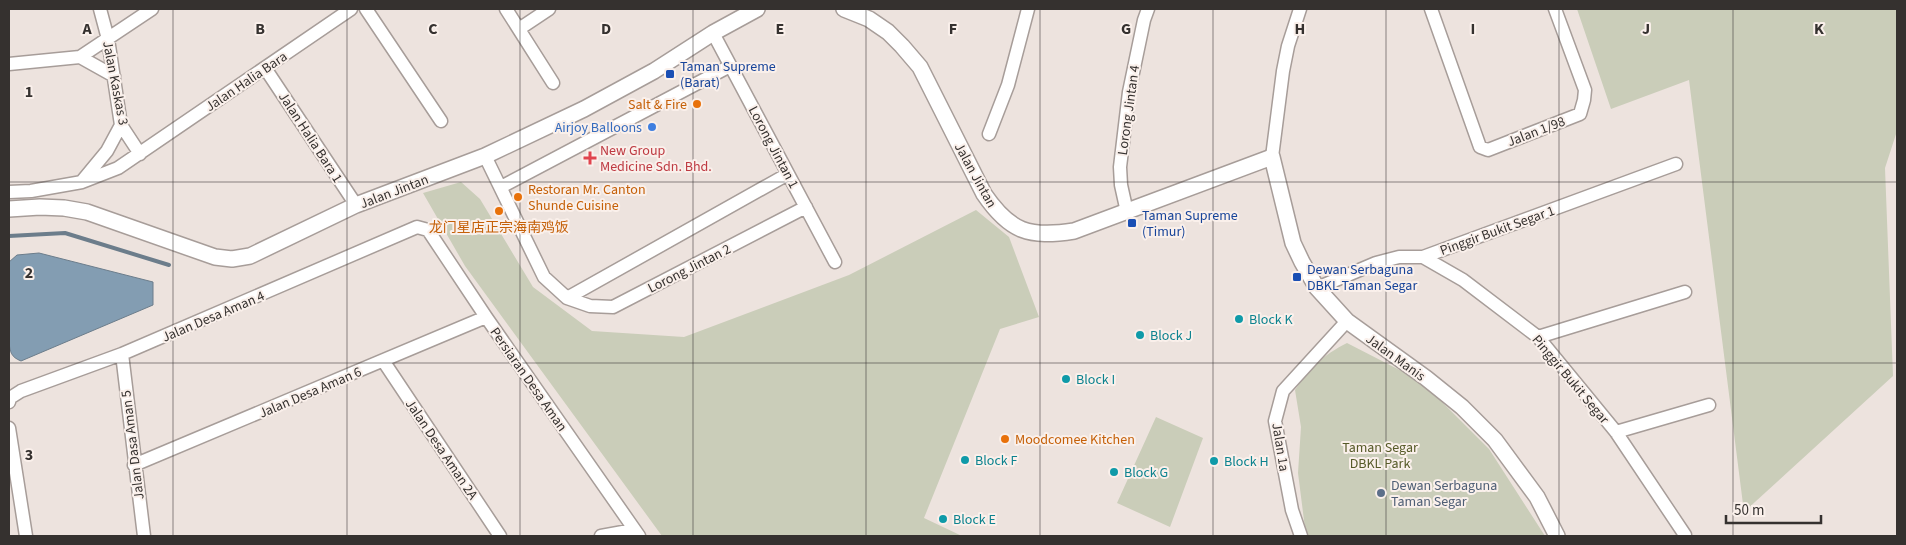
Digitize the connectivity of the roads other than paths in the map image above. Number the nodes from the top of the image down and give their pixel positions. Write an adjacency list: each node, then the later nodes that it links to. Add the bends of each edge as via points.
1 (100, 9): 16 (street, Jalan Kaskas 3)
2 (152, 9): 16 (street)
3 (352, 9): 20 (street, Jalan Halia Bara)
4 (366, 9): 23 (street)
5 (506, 9): 14 (street)
6 (549, 9): 14 (street)
7 (757, 9): 15 (street, Jalan Jintan)
8 (844, 9): 37 (street, Jalan Jintan, via 888,32 920,67 984,194 1010,224 1030,233 1050,235 1074,232)
9 (1028, 9): 25 (street, via 1008,86)
10 (1148, 9): 37 (street, Lorong Jintan 4, via 1129,92 1120,167 1120,185)
11 (1300, 9): 28 (street, via 1286,54)
12 (1431, 9): 13 (street, Jalan 1/98, via 1480,147 1488,150 1580,114 1585,90)
13 (1555, 9)
14 (519, 29): 22 (street)
15 (712, 33): 19 (street, Lorong Jintan 1); 27 (street, Jalan Jintan, via 608,96)
16 (108, 39): 17 (street); 21 (street, Jalan Kaskas 3)
17 (80, 57): 18 (street); 21 (street)
18 (9, 64)
19 (730, 66): 30 (street, Lorong Jintan 1); 32 (street)
20 (265, 68): 26 (street, Jalan Halia Bara); 34 (street, Jalan Halia Bara 1)
21 (114, 76): 24 (street, Jalan Kaskas 3)
22 (553, 83)
23 (441, 121)
24 (121, 125): 26 (street, Jalan Kaskas 3); 31 (street, via 107,151)
25 (989, 134)
26 (140, 154): 31 (street, Jalan Halia Bara, via 118,168)
27 (485, 156): 32 (street, Lorong Jintan 2); 34 (street, Jalan Jintan)
28 (1272, 157): 37 (street, Jalan Jintan); 41 (street, Jalan Manis, via 1294,243)
29 (1676, 164): 39 (street, Pinggir Bukit Segar 1)
30 (788, 174): 35 (street, Lorong Jintan 1); 43 (street)
31 (82, 182): 33 (street, Jalan Halia Bara)
32 (501, 187): 43 (street, Lorong Jintan 2, via 544,277)
33 (9, 192)
34 (356, 205): 36 (street, Jalan Jintan, via 250,256 232,259 215,257 87,212 56,208)
35 (806, 207): 40 (street, Lorong Jintan 1); 43 (street, Lorong Jintan 2, via 613,307 590,306)
36 (9, 209)
37 (1127, 212)
38 (417, 227): 44 (street, Persiaran Desa Aman, via 428,230); 47 (street, Jalan Desa Aman 4)
39 (1423, 257): 41 (street, Pinggir Bukit Segar 1, via 1399,257 1376,263); 46 (street, Pinggir Bukit Segar, via 1463,280)
40 (835, 262)
41 (1317, 288): 45 (street, Jalan Manis)
42 (1686, 292): 46 (street)
43 (568, 298)
44 (486, 317): 48 (street, Jalan Desa Aman 6); 54 (street, Persiaran Desa Aman)
45 (1347, 321): 60 (street, Jalan 1a, via 1283,391 1275,420); 61 (street, Jalan Manis, via 1426,378 1495,440 1536,497)
46 (1538, 337): 52 (street, Pinggir Bukit Segar)
47 (122, 354): 49 (street, Jalan Desa Aman 4, via 22,391); 53 (street, Jalan Dasa Aman 5)
48 (384, 362): 53 (street, Jalan Desa Aman 6); 58 (street, Jalan Desa Aman 2A)
49 (9, 402)
50 (1709, 405): 52 (street)
51 (9, 428): 56 (street)
52 (1616, 432): 55 (street, Pinggir Bukit Segar)
53 (134, 465): 57 (street, Jalan Dasa Aman 5)
54 (636, 533): 59 (street)
55 (1685, 535)
56 (26, 536)
57 (144, 536)
58 (500, 536)
59 (602, 536)
60 (1300, 536)
61 (1557, 536)

